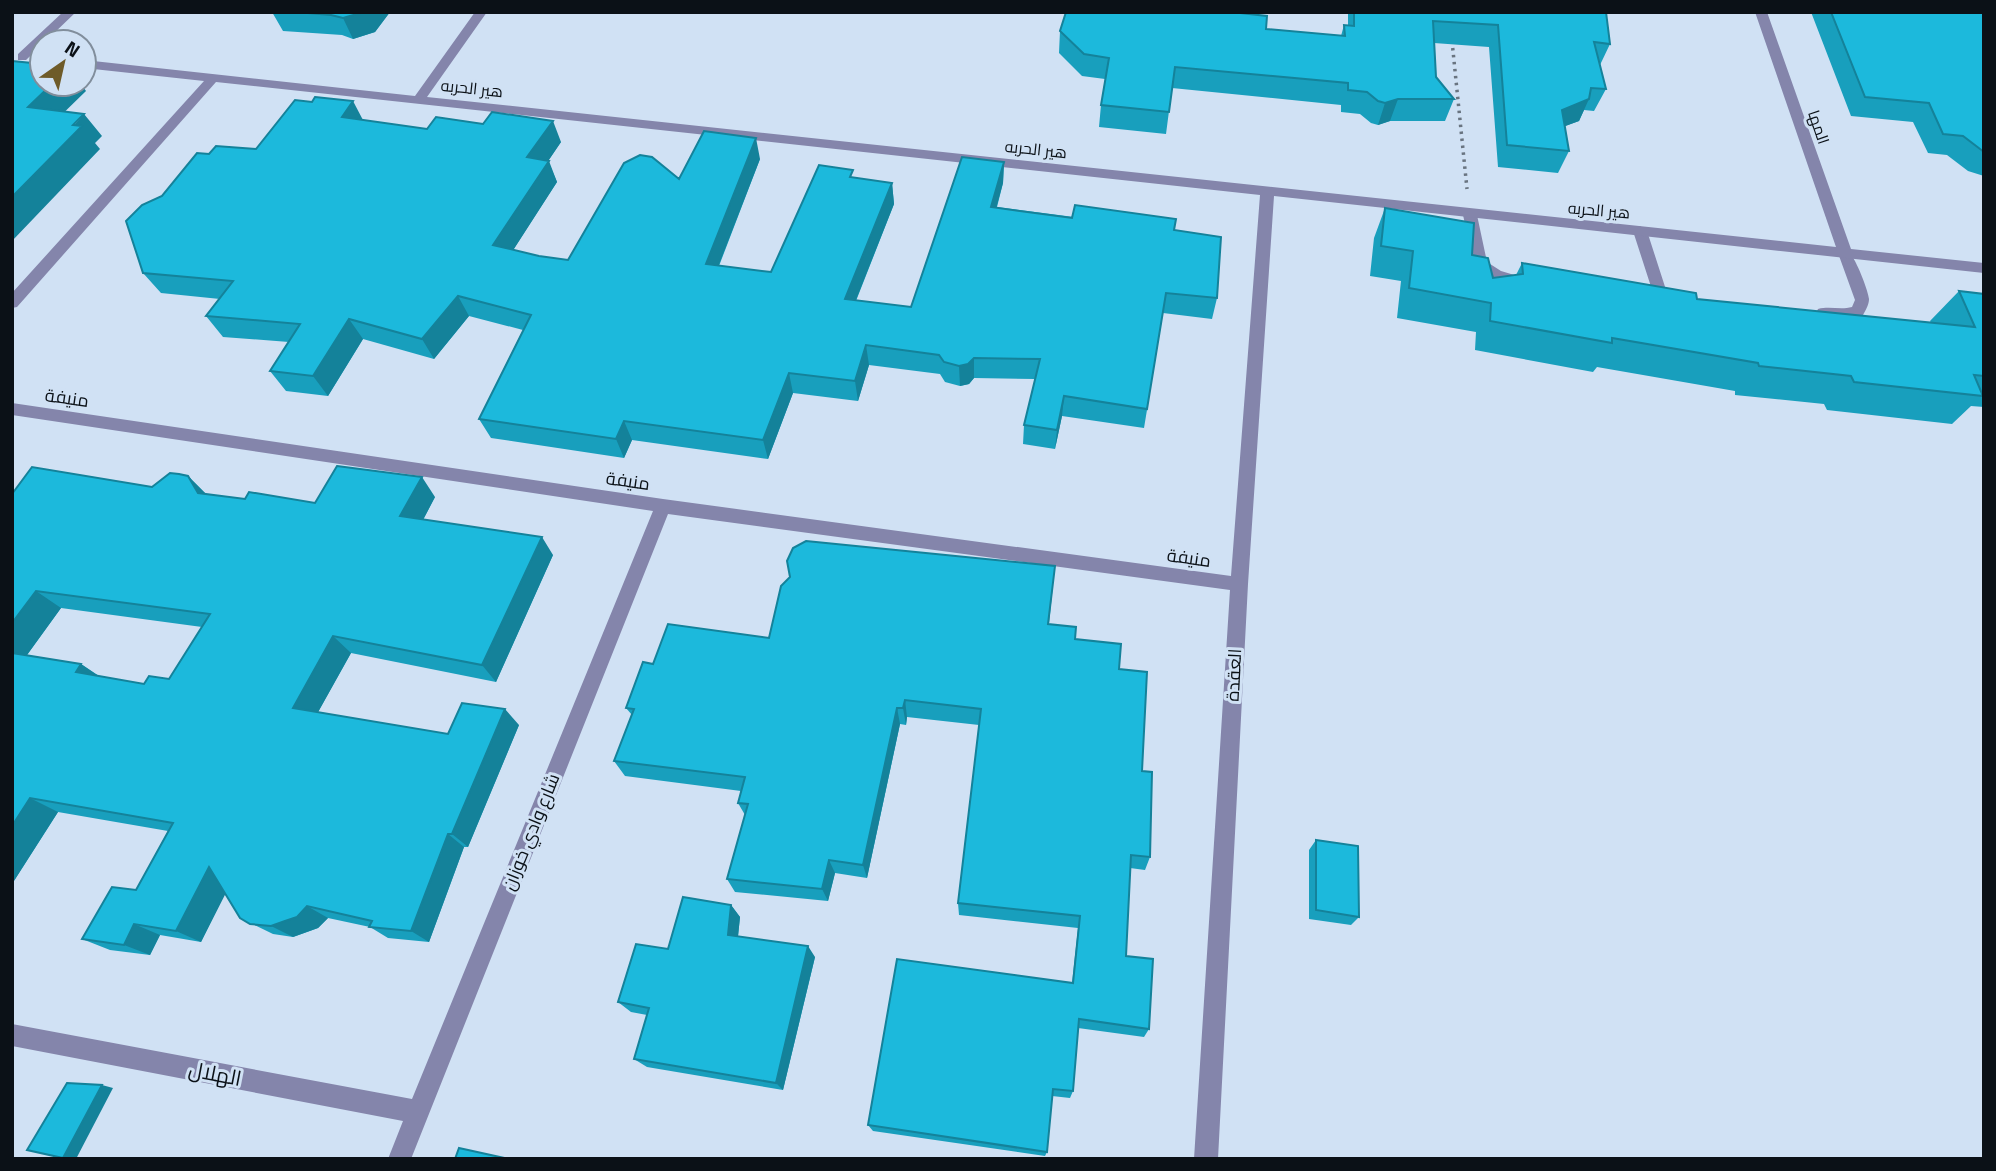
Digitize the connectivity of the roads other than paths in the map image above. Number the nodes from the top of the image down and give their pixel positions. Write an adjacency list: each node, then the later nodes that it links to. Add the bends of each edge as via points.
1 (70, 12): 4 (street)
2 (481, 12): 7 (street)
3 (1761, 12): 11 (street, المها)
4 (17, 57)
5 (98, 66): 6 (street, هير الحربه)
6 (212, 79): 7 (street, هير الحربه); 15 (street)
7 (418, 100): 8 (street, هير الحربه)
8 (1267, 192): 9 (street, هير الحربه); 19 (street, العقدة)
9 (1470, 215): 10 (street, هير الحربه); 13 (street, via 1480,264 1496,275)
10 (1640, 231): 11 (street, هير الحربه); 14 (street)
11 (1845, 253): 12 (street, هير الحربه); 16 (street, المها, via 1862,300 1858,311 1840,315)
12 (1984, 268)
13 (1534, 284)
14 (1661, 296)
15 (12, 303)
16 (1813, 312)
17 (12, 409): 18 (street, منيفة)
18 (663, 506): 19 (street, منيفة); 21 (street, شارع وادي خوزان)
19 (1239, 584): 23 (street, العقدة)
20 (12, 1035): 21 (street, الهلال)
21 (418, 1112): 22 (street, شارع وادي خوزان)
22 (399, 1159)
23 (1206, 1159)

